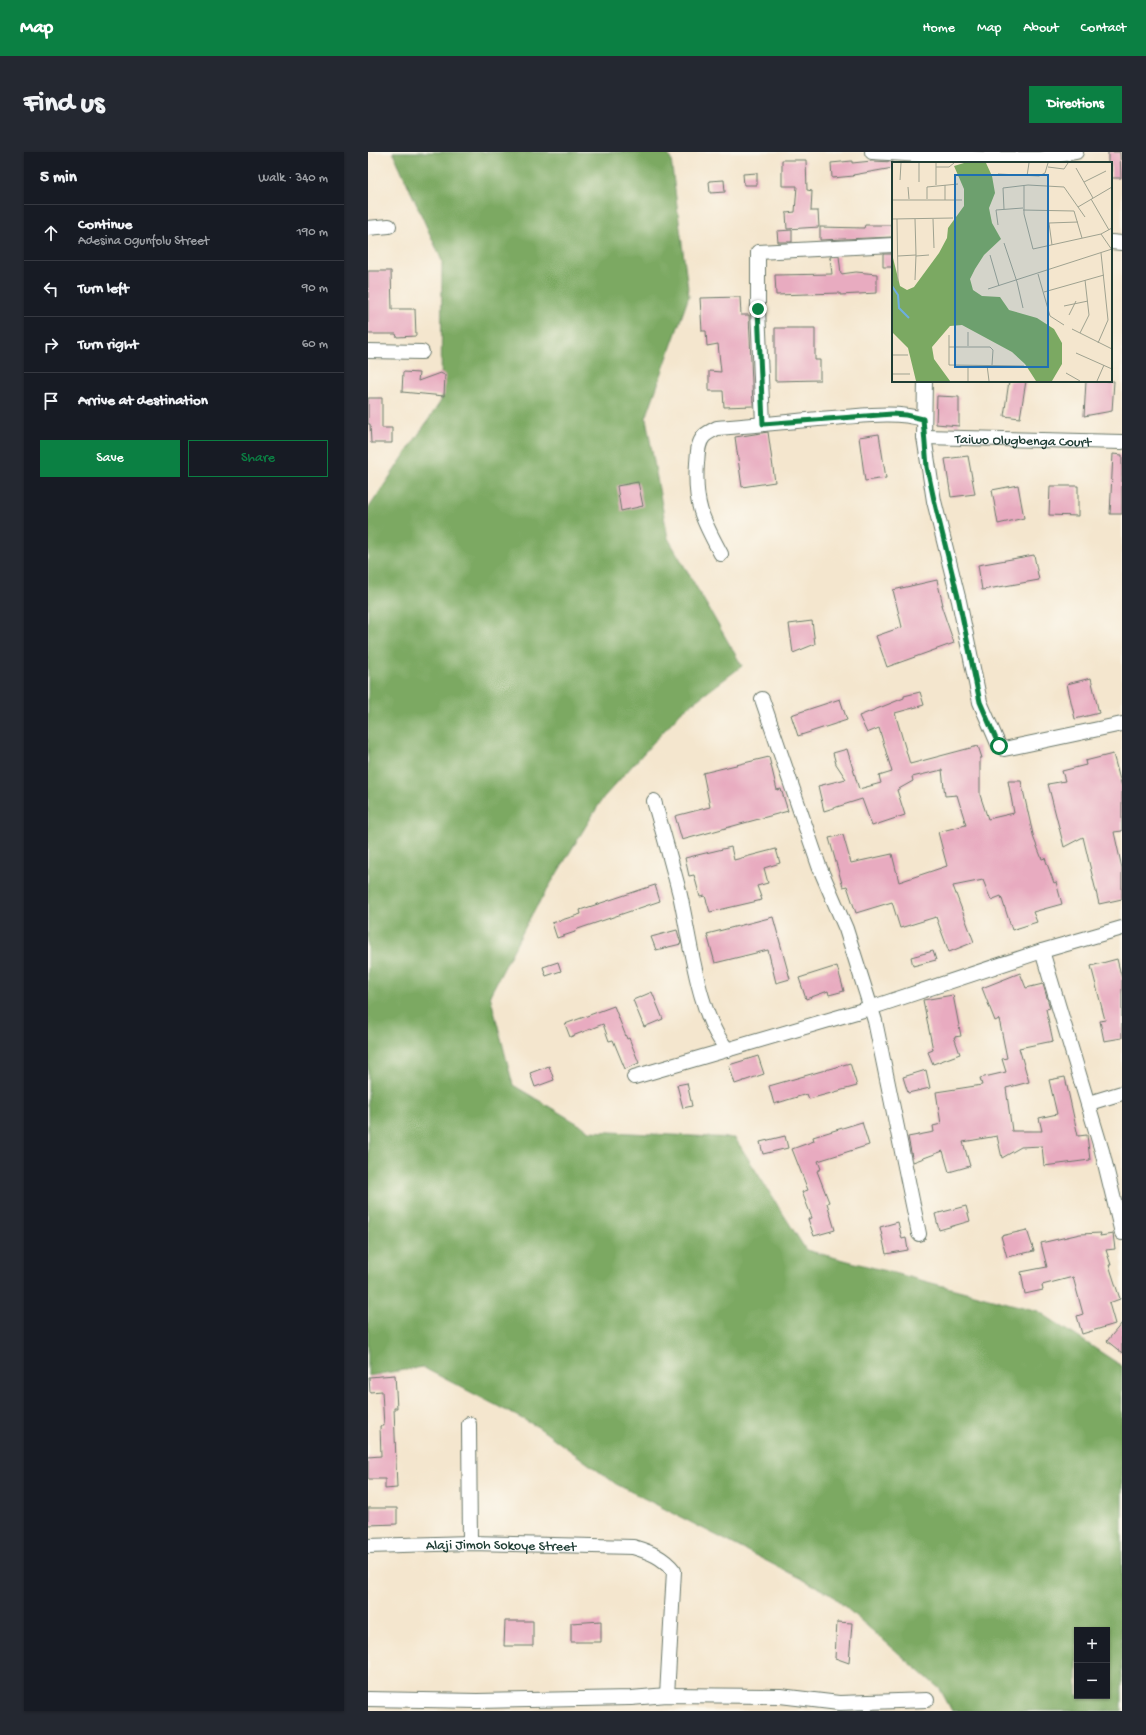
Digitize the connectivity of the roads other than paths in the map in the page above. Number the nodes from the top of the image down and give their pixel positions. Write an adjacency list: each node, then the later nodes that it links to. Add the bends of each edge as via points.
1 (872, 152): 3 (street)
2 (1076, 152): 3 (street, via 1040,159 988,159)
3 (950, 154)
4 (389, 226): 5 (street)
5 (368, 228)
6 (1112, 242): 7 (street)
7 (1122, 243)
8 (892, 245): 13 (street, via 758,252)
9 (368, 351): 10 (street)
10 (422, 352)
11 (925, 382): 12 (street)
12 (923, 419): 13 (street, via 892,414); 14 (street)
13 (763, 424): 16 (street, via 717,428 704,436 698,448 698,507)
14 (924, 437): 15 (street, Taiwo Olugbenga Court); 18 (street, via 934,500 980,702 999,746 1004,749)
15 (1122, 442)
16 (721, 554)
17 (762, 699): 22 (street, via 819,866 846,929)
18 (1122, 724)
19 (654, 801): 23 (street, via 708,1017 719,1041)
20 (1122, 928): 21 (street)
21 (1042, 951): 22 (street); 26 (street)
22 (870, 1008): 23 (street); 28 (street, via 882,1053)
23 (728, 1050): 24 (street)
24 (634, 1077)
25 (1122, 1093): 26 (street)
26 (1089, 1103): 27 (street)
27 (1122, 1233)
28 (919, 1234)
29 (469, 1424): 30 (street)
30 (470, 1544): 31 (street, Alaji Jimoh Sokoye Street); 32 (street, Alaji Jimoh Sokoye Street, via 634,1547 667,1562 674,1571)
31 (368, 1546)
32 (667, 1695): 34 (street, via 780,1696 839,1703); 35 (street)
33 (368, 1700): 36 (street)
34 (927, 1700)
35 (632, 1705): 36 (street)
36 (477, 1706)

